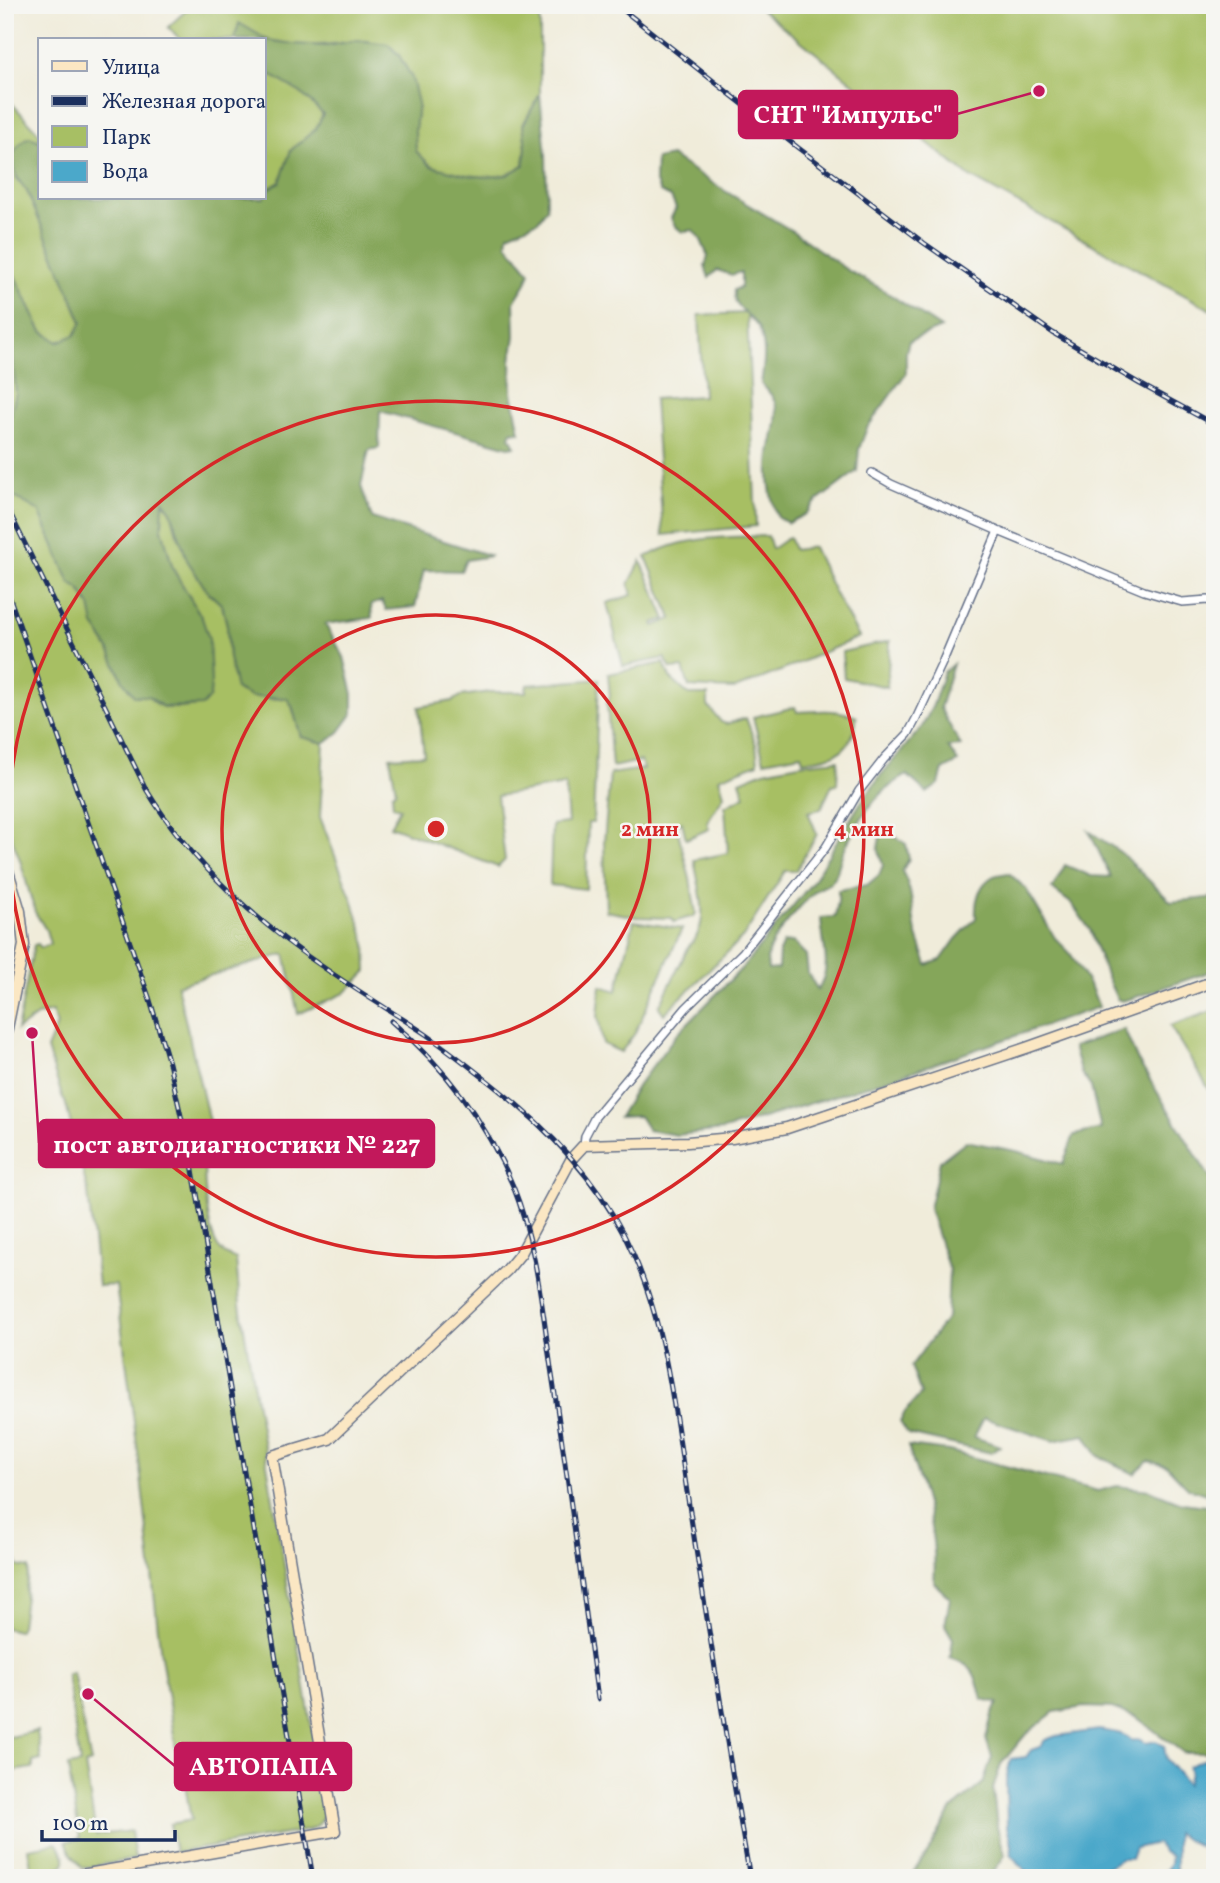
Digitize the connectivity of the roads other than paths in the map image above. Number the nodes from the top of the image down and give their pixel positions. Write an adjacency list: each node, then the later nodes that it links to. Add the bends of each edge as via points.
1 (872, 473): 2 (street)
2 (998, 531): 3 (street, via 1144,592 1182,602 1208,600); 7 (street, via 908,734 859,791 826,847 743,952 686,1008 595,1117)
3 (1215, 604)
4 (5, 861): 6 (street, via 24,945)
5 (1215, 981): 7 (street, via 786,1128 688,1142)
6 (5, 1038)
7 (584, 1145): 8 (street, via 508,1270 328,1438 272,1456 335,1831)
8 (64, 1878)

